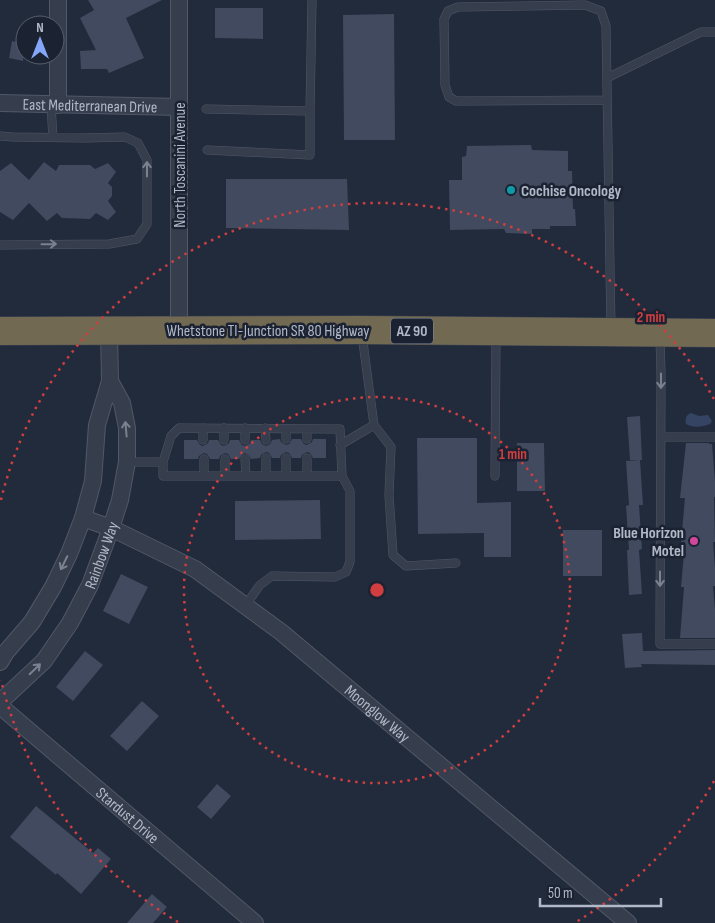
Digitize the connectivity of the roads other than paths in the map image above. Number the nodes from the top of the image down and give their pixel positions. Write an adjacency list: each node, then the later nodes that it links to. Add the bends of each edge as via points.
1 (58, 0): 8 (street)
2 (179, 0): 9 (street, North Toscanini Avenue)
3 (312, 0): 11 (lane)
4 (715, 32): 5 (lane, via 701,32)
5 (607, 78): 6 (lane); 6 (lane, via 606,26 601,11 585,5 458,7 448,11 444,19 445,85 449,97 456,101)
6 (607, 100): 21 (lane)
7 (0, 104): 8 (street, East Mediterranean Drive)
8 (55, 105): 9 (street, East Mediterranean Drive); 13 (lane)
9 (179, 107): 16 (street, North Toscanini Avenue)
10 (206, 109): 11 (lane)
11 (310, 111): 14 (lane, via 310,155)
12 (0, 136): 13 (lane)
13 (52, 138): 15 (lane, one-way to 13, via 109,244 137,239 147,224 147,160 138,143 125,136)
14 (208, 150)
15 (0, 245)
16 (179, 330): 17 (highway, Whetstone TI-Junction SR 80 Highway / AZ 90); 19 (highway, Whetstone TI-Junction SR 80 Highway / AZ 90)
17 (361, 330): 20 (highway, Whetstone TI-Junction SR 80 Highway / AZ 90); 25 (lane)
18 (0, 331): 19 (highway, Whetstone TI-Junction SR 80 Highway / AZ 90)
19 (110, 331): 24 (street, Rainbow Way)
20 (496, 331): 21 (highway, Whetstone TI-Junction SR 80 Highway / AZ 90); 56 (lane)
21 (612, 332): 22 (highway, Whetstone TI-Junction SR 80 Highway / AZ 90)
22 (660, 332): 23 (highway, Whetstone TI-Junction SR 80 Highway / AZ 90); 32 (lane, one-way to 32)
23 (715, 333)
24 (110, 381): 47 (street, Rainbow Way, one-way to 24, via 127,428 122,403); 57 (street, Rainbow Way, via 97,425 93,481)
25 (374, 425): 40 (lane); 59 (lane, via 391,447 389,495 393,555 406,566)
26 (203, 428): 27 (lane); 36 (lane); 48 (lane, via 180,428 171,436)
27 (224, 428): 28 (lane); 37 (lane)
28 (245, 428): 29 (lane); 38 (lane)
29 (265, 428): 30 (lane); 39 (lane)
30 (286, 429): 31 (lane); 34 (lane)
31 (307, 429): 35 (lane); 40 (lane, via 340,429)
32 (661, 437): 33 (lane); 61 (lane, one-way to 61, via 660,644)
33 (715, 437)
34 (286, 439)
35 (307, 439)
36 (203, 440)
37 (224, 440)
38 (245, 440)
39 (266, 440)
40 (340, 445): 55 (lane)
41 (266, 458): 52 (lane)
42 (286, 458): 53 (lane)
43 (307, 458): 54 (lane)
44 (204, 459): 49 (lane)
45 (225, 459): 50 (lane)
46 (245, 459): 51 (lane)
47 (127, 462): 48 (lane); 58 (street, Rainbow Way)
48 (163, 462): 49 (lane, via 163,476)
49 (204, 476): 50 (lane)
50 (225, 476): 51 (lane)
51 (246, 476): 52 (lane)
52 (266, 476): 53 (lane)
53 (286, 476): 54 (lane)
54 (307, 476): 55 (lane)
55 (342, 476): 60 (lane, via 350,491 350,562 346,572 335,577 272,576)
56 (495, 476)
57 (83, 518): 58 (street, Moonglow Way); 62 (street, Rainbow Way, one-way to 62, via 53,587 32,622)
58 (111, 528): 60 (street, Moonglow Way, via 195,569); 63 (street, Rainbow Way, one-way to 58, via 44,660 70,623 90,585)
59 (456, 563)
60 (245, 606): 65 (street, Moonglow Way, via 281,632)
61 (715, 644)
62 (0, 662)
63 (0, 704): 64 (street, Stardust Drive)
64 (255, 923)
65 (628, 923)

